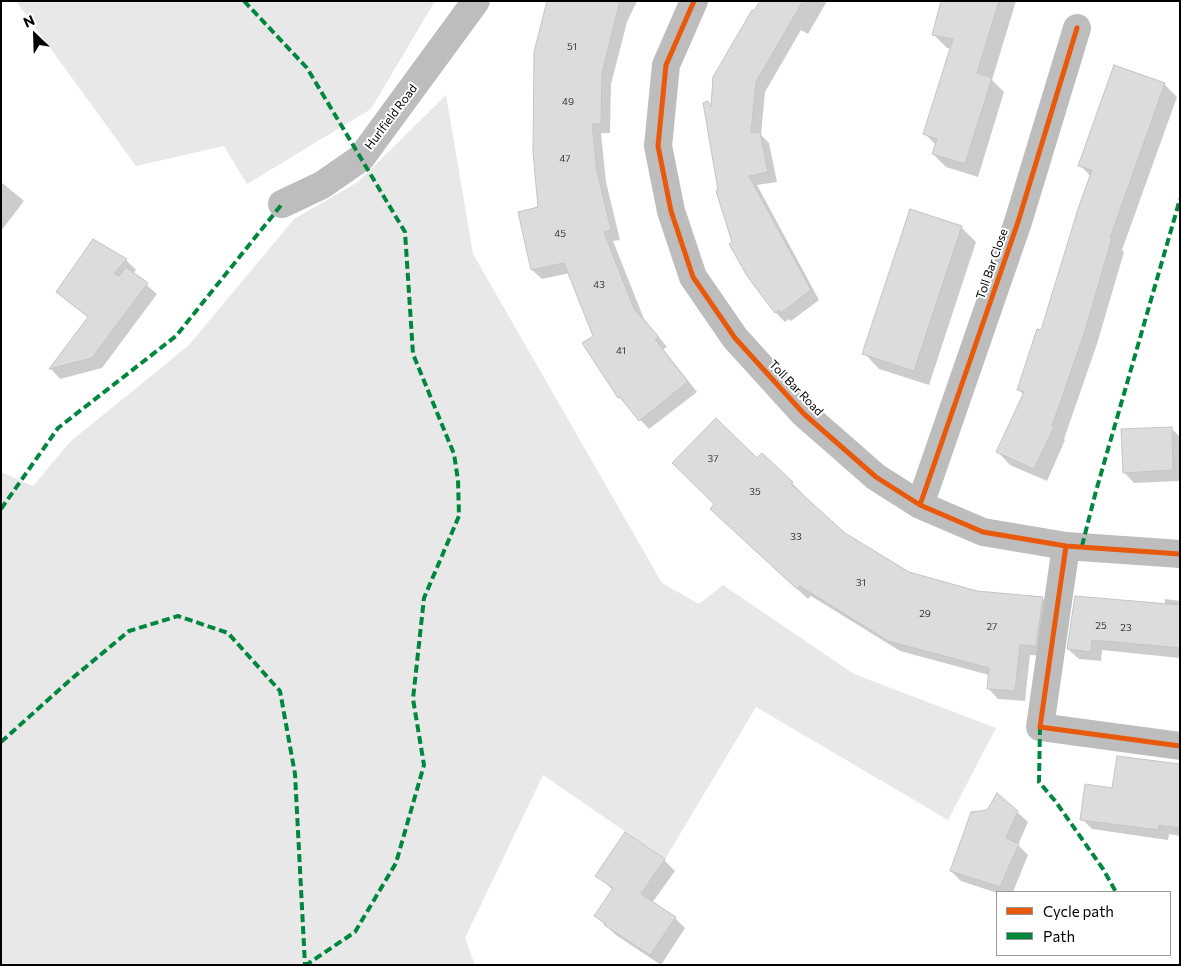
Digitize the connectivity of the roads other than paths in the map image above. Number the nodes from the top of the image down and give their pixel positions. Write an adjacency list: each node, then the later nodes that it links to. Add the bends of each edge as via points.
1 (476, 1): 4 (street, Hurlfield Road, via 361,158 322,185)
2 (694, 1): 5 (street, Toll Bar Road, via 666,65 658,146 672,211 693,277 735,338 804,414 876,477)
3 (1077, 28): 5 (street, Toll Bar Close, via 1018,222)
4 (282, 204)
5 (920, 505): 6 (street, Toll Bar Road, via 983,532)
6 (1066, 546): 7 (street, Toll Bar Road); 8 (street, via 1040,727)
7 (1180, 554)
8 (1180, 746)

